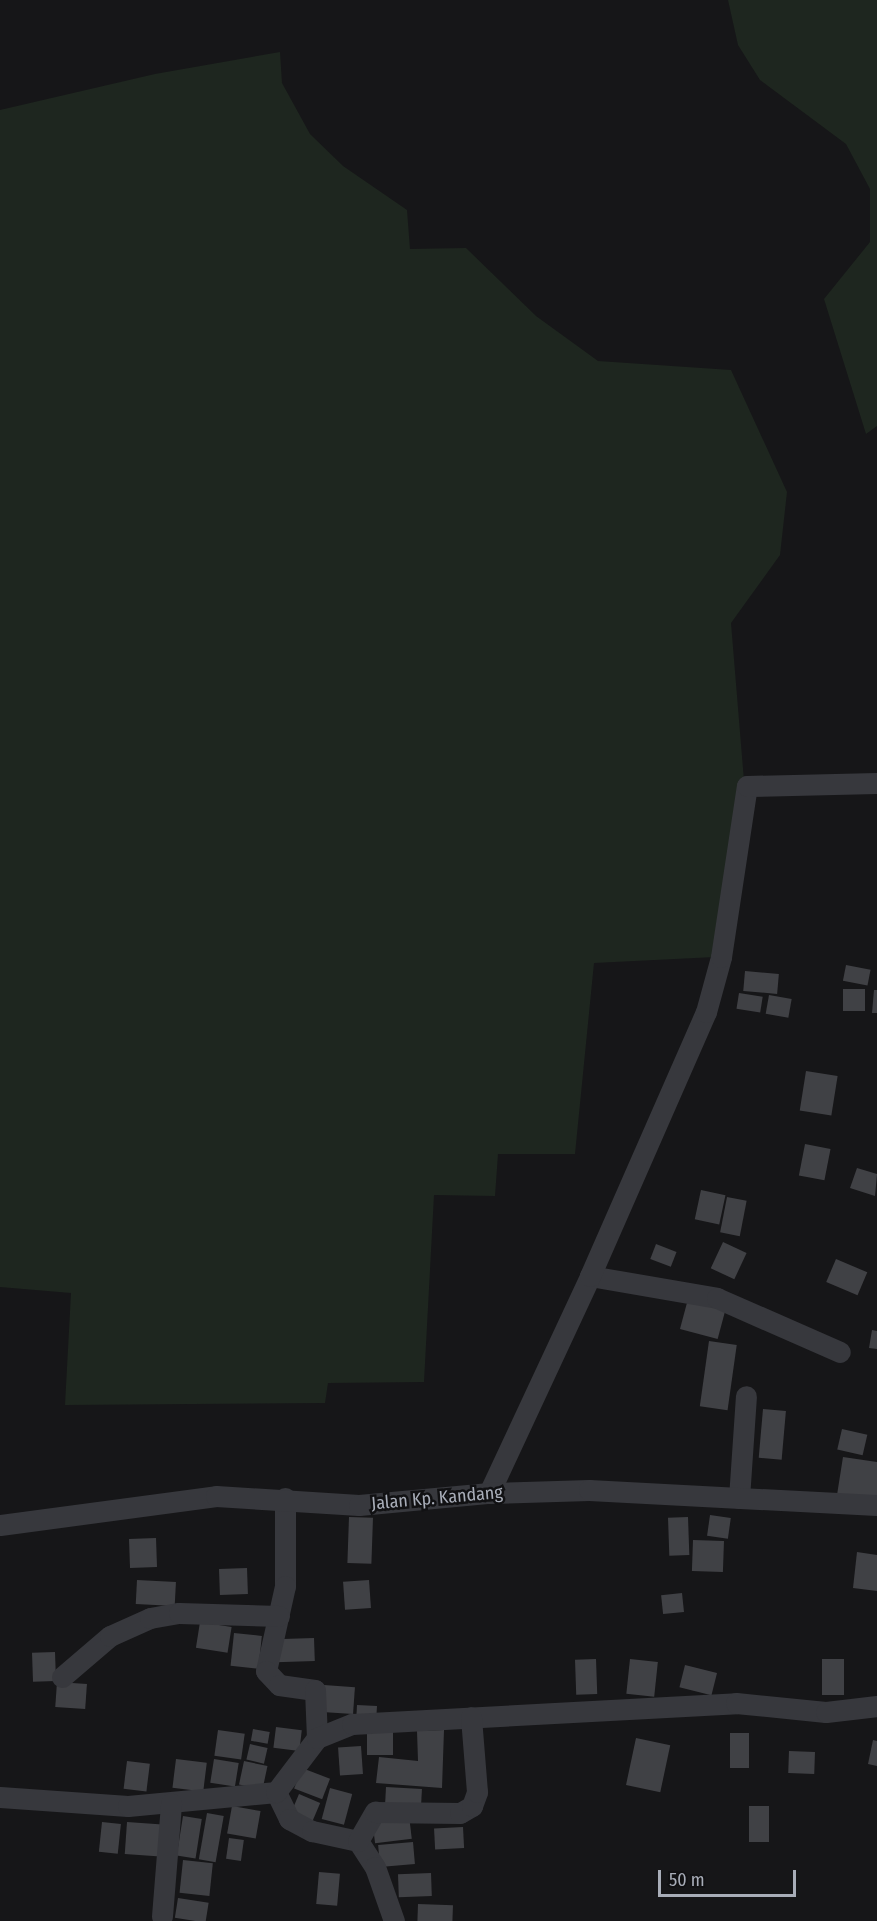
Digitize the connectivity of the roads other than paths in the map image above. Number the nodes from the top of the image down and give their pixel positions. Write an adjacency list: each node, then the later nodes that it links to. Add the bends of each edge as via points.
1 (877, 783): 2 (street, via 747,786 713,988)
2 (590, 1276): 3 (street, via 717,1298); 5 (street)
3 (840, 1352)
4 (746, 1396): 7 (street)
5 (489, 1492): 6 (street, Jalan Kp. Kandang, via 369,1505); 7 (street, Jalan Kp. Kandang, via 589,1490)
6 (285, 1498): 9 (street, Jalan Kp. Kandang, via 204,1497); 10 (street, via 286,1568)
7 (739, 1498): 8 (street, Jalan Kp. Kandang)
8 (877, 1504)
9 (0, 1525)
10 (279, 1616): 11 (street, via 179,1613 150,1618 110,1636); 14 (street, via 266,1671 279,1685 315,1690)
11 (62, 1677)
12 (877, 1707): 13 (street, via 826,1712 736,1703)
13 (471, 1717): 14 (street, via 352,1724); 18 (street, via 477,1792 472,1806 460,1813 375,1812)
14 (317, 1738): 15 (street)
15 (276, 1792): 17 (street); 18 (street, via 282,1811 300,1825)
16 (0, 1797): 17 (street, via 102,1806)
17 (171, 1803): 19 (street)
18 (358, 1841): 20 (street, via 375,1867)
19 (162, 1916)
20 (394, 1921)

